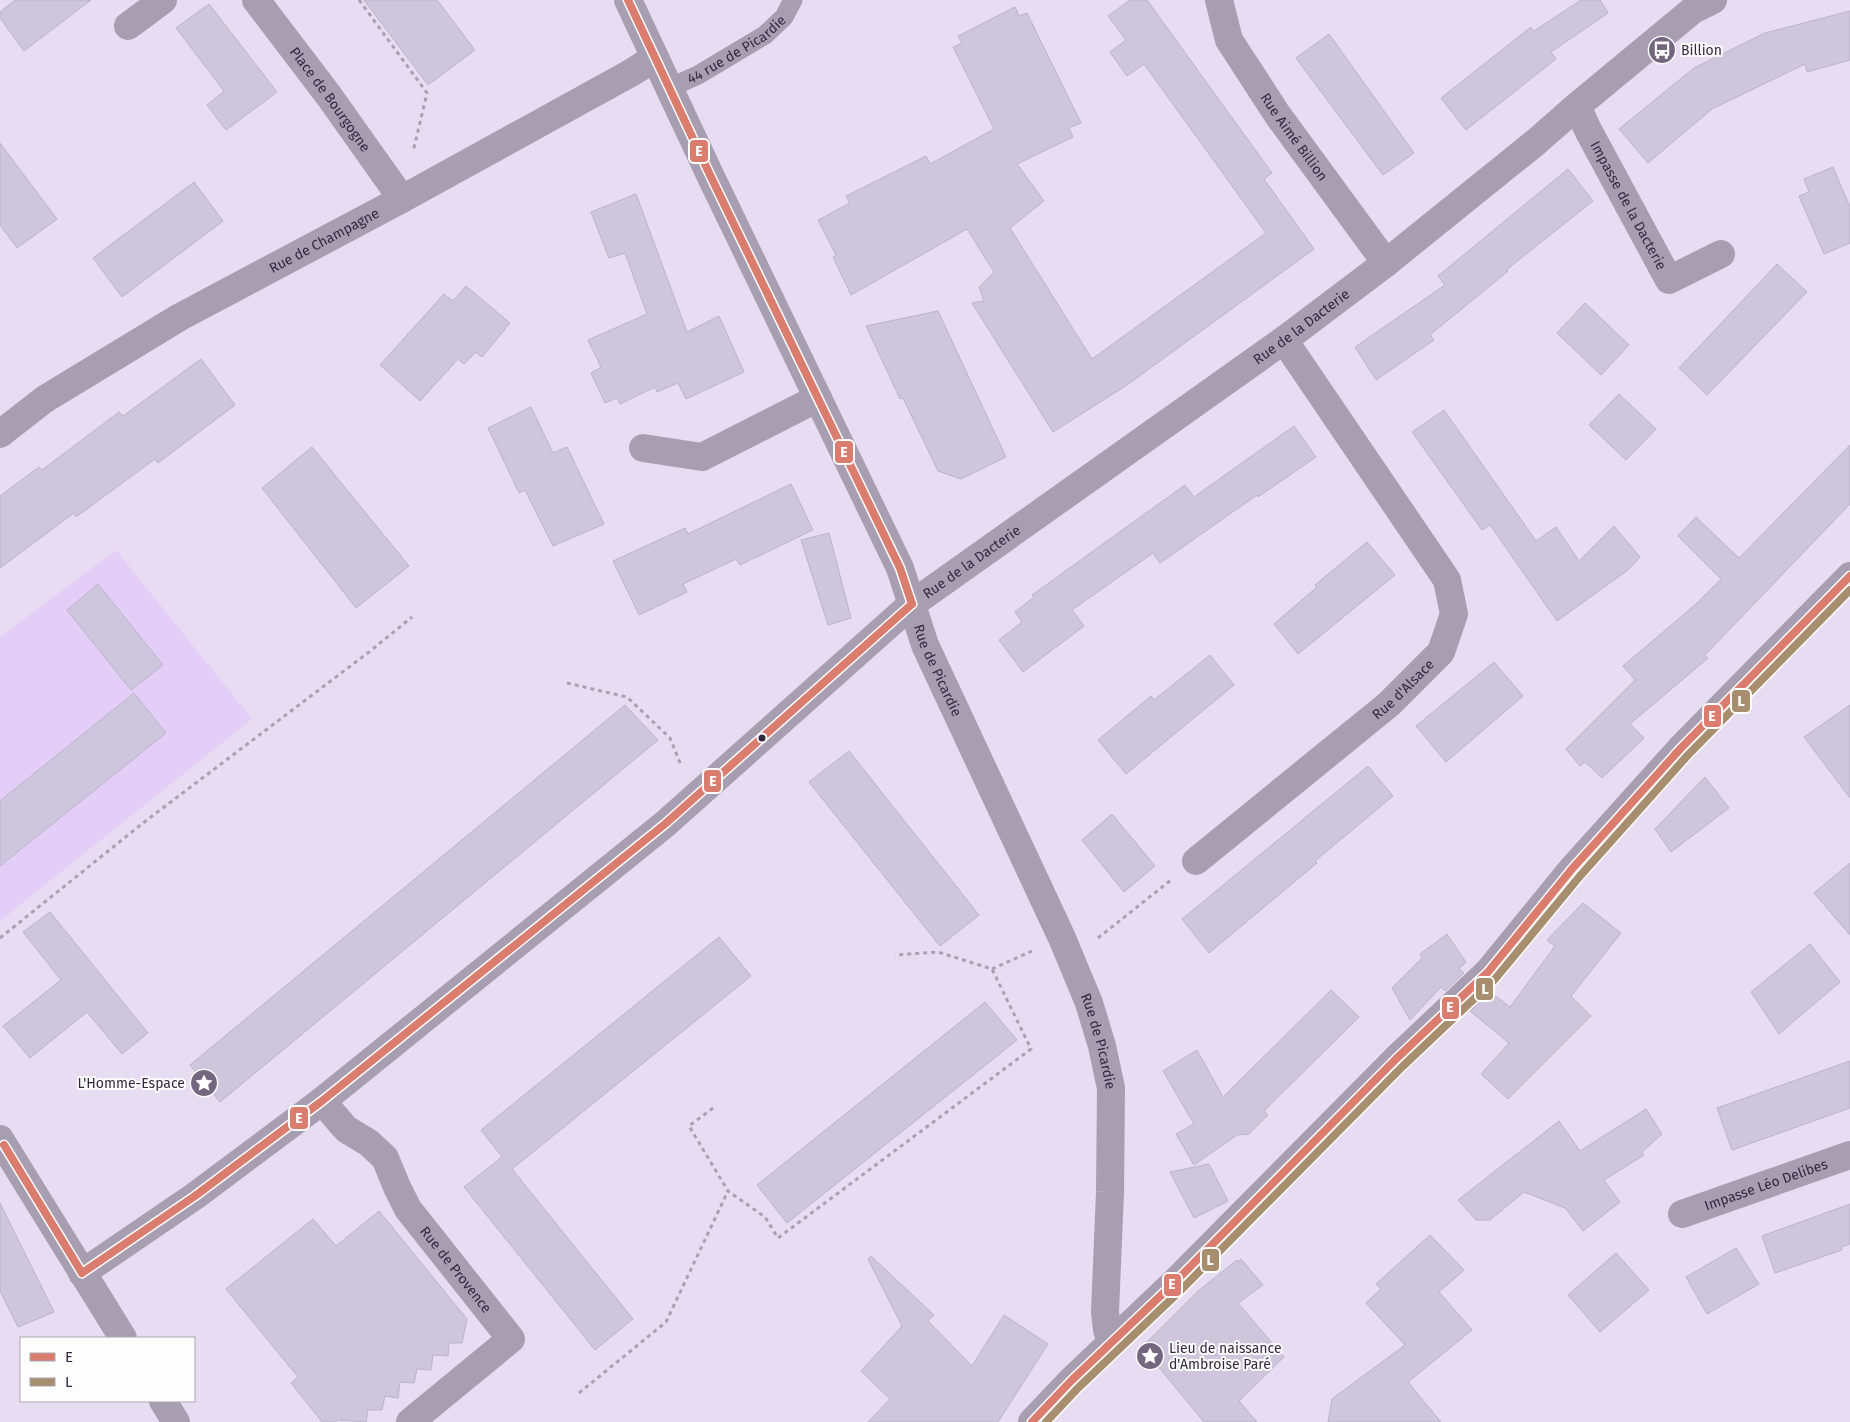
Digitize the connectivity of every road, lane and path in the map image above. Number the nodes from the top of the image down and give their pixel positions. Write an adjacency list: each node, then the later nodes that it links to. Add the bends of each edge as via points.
1 (163, 0): 8 (street)
2 (256, 0): 13 (street, Place de Bourgogne)
3 (359, 0): 12 (path, via 427,93)
4 (628, 0): 9 (street, Rue de Picardie)
5 (793, 0): 10 (lane, 44 rue de Picardie, via 784,17 764,35 698,75)
6 (1219, 0): 15 (street, Rue Aimé Billion, via 1230,40 1250,73)
7 (1697, 4): 11 (street, Rue de la Dacterie)
8 (128, 26)
9 (655, 58): 10 (street, Rue de Picardie); 13 (street, Rue de Champagne)
10 (669, 88): 17 (street, Rue de Picardie)
11 (1577, 106): 14 (street, Impasse de la Dacterie, via 1669,280); 15 (street, Rue de la Dacterie)
12 (413, 152)
13 (402, 199): 18 (street, Rue de Champagne, via 180,317 45,400)
14 (1721, 254)
15 (1386, 262): 16 (street, Rue de la Dacterie)
16 (1284, 340): 21 (street, Rue de la Dacterie); 25 (street, Rue d'Alsace, via 1446,580 1454,614 1441,652 1389,704)
17 (818, 398): 19 (street, via 702,457); 21 (street, Rue de Picardie, via 900,568)
18 (0, 434)
19 (643, 448)
20 (1850, 576): 39 (street, via 1681,748 1572,869 1488,972 1396,1059 1176,1282)
21 (912, 604): 31 (street, Rue de la Dacterie, via 665,824); 39 (street, Rue de Picardie, via 925,645 1062,938 1089,1003 1102,1046 1111,1088 1105,1312)
22 (412, 617): 26 (path)
23 (567, 683): 24 (path, via 627,697 670,738)
24 (685, 773)
25 (1196, 861): 27 (path)
26 (0, 938)
27 (1093, 942)
28 (1037, 949): 30 (path)
29 (895, 955): 30 (path, via 938,952)
30 (992, 969): 35 (path, via 1031,1050 778,1238 765,1217)
31 (322, 1101): 37 (street, Rue de la Dacterie, via 195,1196); 42 (street, Rue de Provence, via 346,1129 385,1158 408,1209 511,1339)
32 (713, 1108): 35 (path, via 689,1126)
33 (1, 1144): 37 (street)
34 (1850, 1155): 36 (street, Impasse Léo Delibes)
35 (728, 1191): 40 (path, via 666,1322)
36 (1682, 1214)
37 (82, 1273): 38 (street)
38 (122, 1337)
39 (1111, 1342): 41 (street)
40 (579, 1393)
41 (1038, 1420)
42 (410, 1422)

